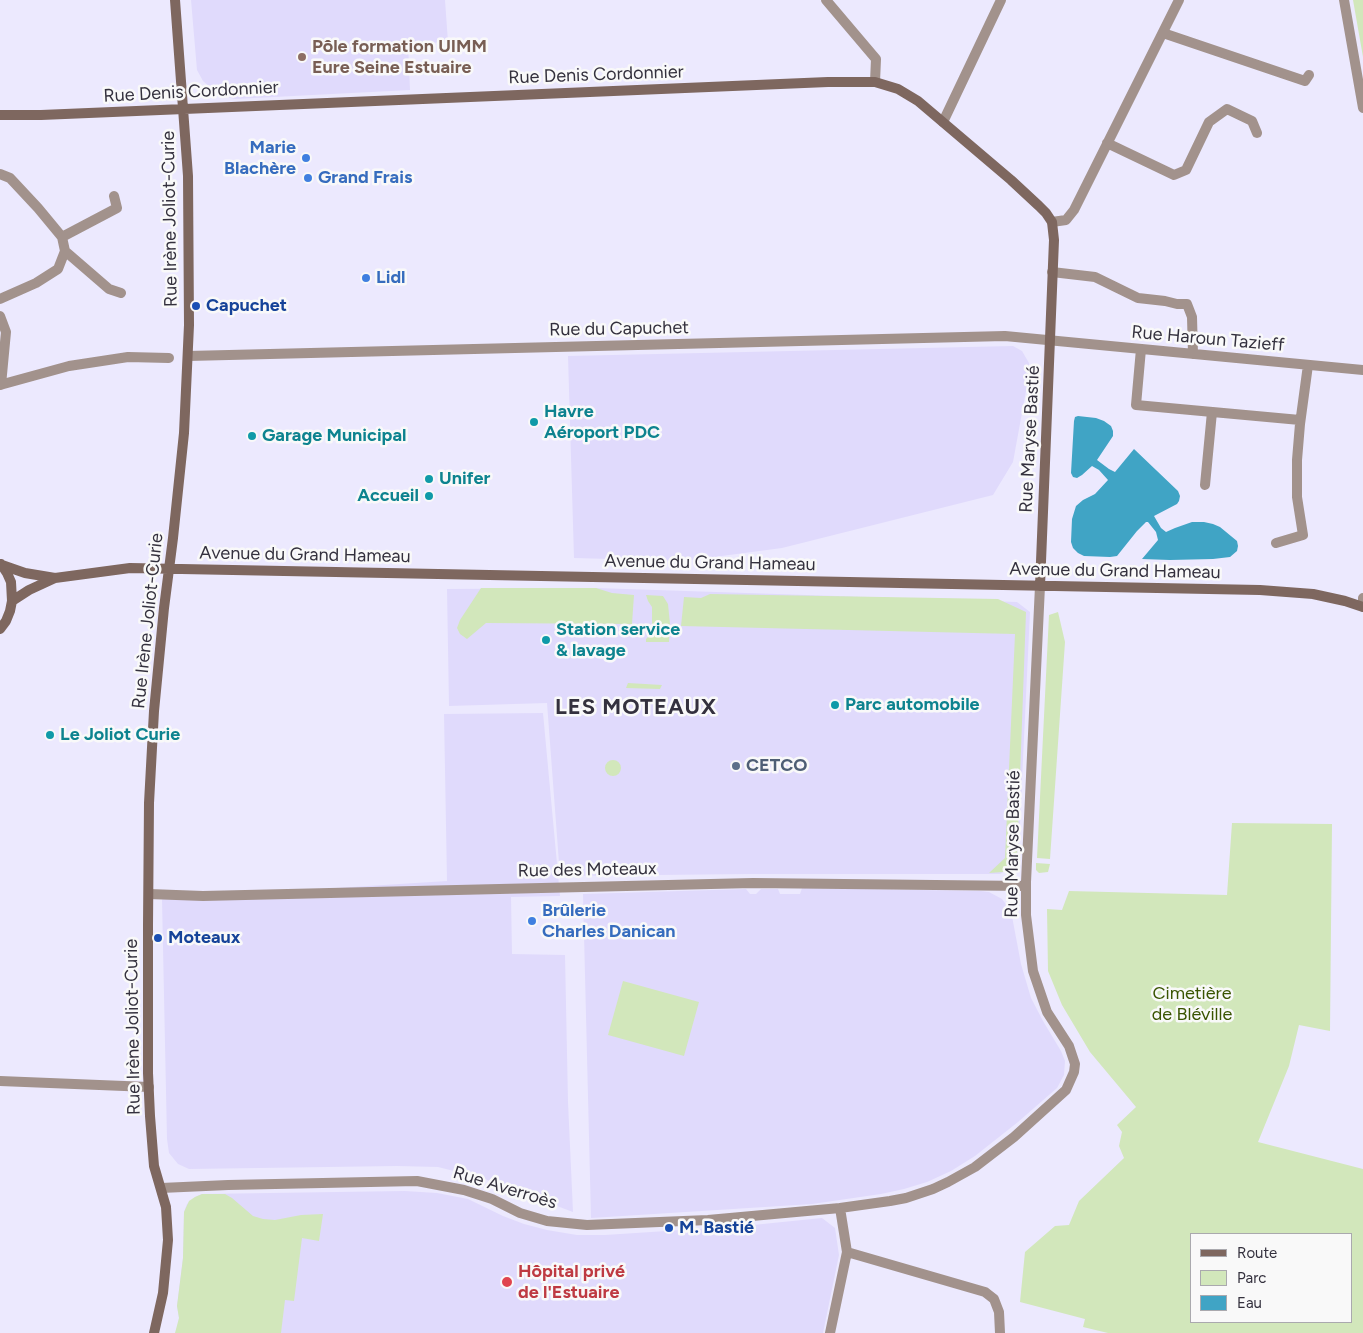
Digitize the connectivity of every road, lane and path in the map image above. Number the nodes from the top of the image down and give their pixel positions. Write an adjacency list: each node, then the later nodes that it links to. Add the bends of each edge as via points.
1 (174, 0): 10 (street, Rue Irène Joliot-Curie)
2 (1001, 0): 12 (street)
3 (1179, 0): 6 (street)
4 (1344, 0): 9 (street)
5 (829, 1): 8 (street, via 876,59)
6 (1163, 33): 7 (street, via 1305,81); 14 (street)
7 (1309, 75)
8 (875, 82): 10 (street, Rue Denis Cordonnier); 12 (street, Rue Denis Cordonnier, via 898,89)
9 (1363, 108)
10 (183, 109): 11 (street, Rue Denis Cordonnier); 27 (street, Rue Irène Joliot-Curie, via 188,176)
11 (0, 115)
12 (943, 122): 17 (street, Rue Denis Cordonnier, via 1039,206)
13 (1257, 133): 14 (street, via 1252,121 1227,109 1209,122 1186,170 1174,175)
14 (1107, 142): 17 (street, via 1074,210 1066,220)
15 (0, 174): 18 (street, via 10,178)
16 (114, 196): 18 (street, via 117,208)
17 (1052, 222): 20 (street, Rue Maryse Bastié)
18 (62, 237): 19 (street)
19 (65, 251): 21 (street, via 108,289); 22 (street, via 58,269)
20 (1052, 272): 24 (street, Rue Maryse Bastié); 26 (street, via 1096,277 1138,298 1187,304 1192,317)
21 (121, 293)
22 (0, 299)
23 (0, 316): 31 (street, via 6,332)
24 (1050, 341): 25 (street, Rue Haroun Tazieff); 27 (street, Rue du Capuchet, via 996,336); 38 (street, Rue Maryse Bastié)
25 (1141, 349): 26 (street, Rue Haroun Tazieff); 32 (street, via 1136,405)
26 (1193, 354): 29 (street, Rue Haroun Tazieff)
27 (188, 356): 44 (street, Rue Irène Joliot-Curie, via 184,433 154,720)
28 (169, 358): 31 (street, via 128,357 69,366)
29 (1308, 365): 30 (street, Rue Haroun Tazieff); 33 (street)
30 (1363, 370)
31 (0, 385)
32 (1212, 412): 33 (street); 34 (street)
33 (1300, 420): 35 (street, via 1297,497 1303,535)
34 (1205, 485)
35 (1276, 543)
36 (1, 564): 37 (street, Avenue du Grand Hameau); 40 (street, Avenue du Grand Hameau, via 10,582)
37 (55, 578): 38 (street, Avenue du Grand Hameau, via 130,568); 40 (street, Avenue du Grand Hameau)
38 (1040, 586): 41 (street, Avenue du Grand Hameau, via 1281,591 1325,596); 43 (street, Rue Maryse Bastié)
39 (1363, 598): 41 (street)
40 (12, 601): 42 (street)
41 (1363, 607)
42 (0, 629)
43 (1026, 886): 44 (street, Rue des Moteaux, via 753,883 203,896); 48 (street, Rue Maryse Bastié, via 1033,971 1048,1012 1076,1064 1066,1090 1014,1137 975,1167 948,1182 906,1198)
44 (149, 894): 46 (street, Rue Irène Joliot-Curie)
45 (0, 1081): 46 (street)
46 (149, 1087): 47 (street, Rue Irène Joliot-Curie, via 154,1166)
47 (161, 1188): 48 (street, Rue Averroès, via 417,1181 473,1193 547,1221 587,1225 708,1220); 50 (street, Rue Irène Joliot-Curie, via 168,1240 163,1293)
48 (840, 1208): 49 (street)
49 (848, 1252): 51 (street); 52 (street, via 985,1292 997,1305)
50 (154, 1333)
51 (830, 1333)
52 (1000, 1333)

